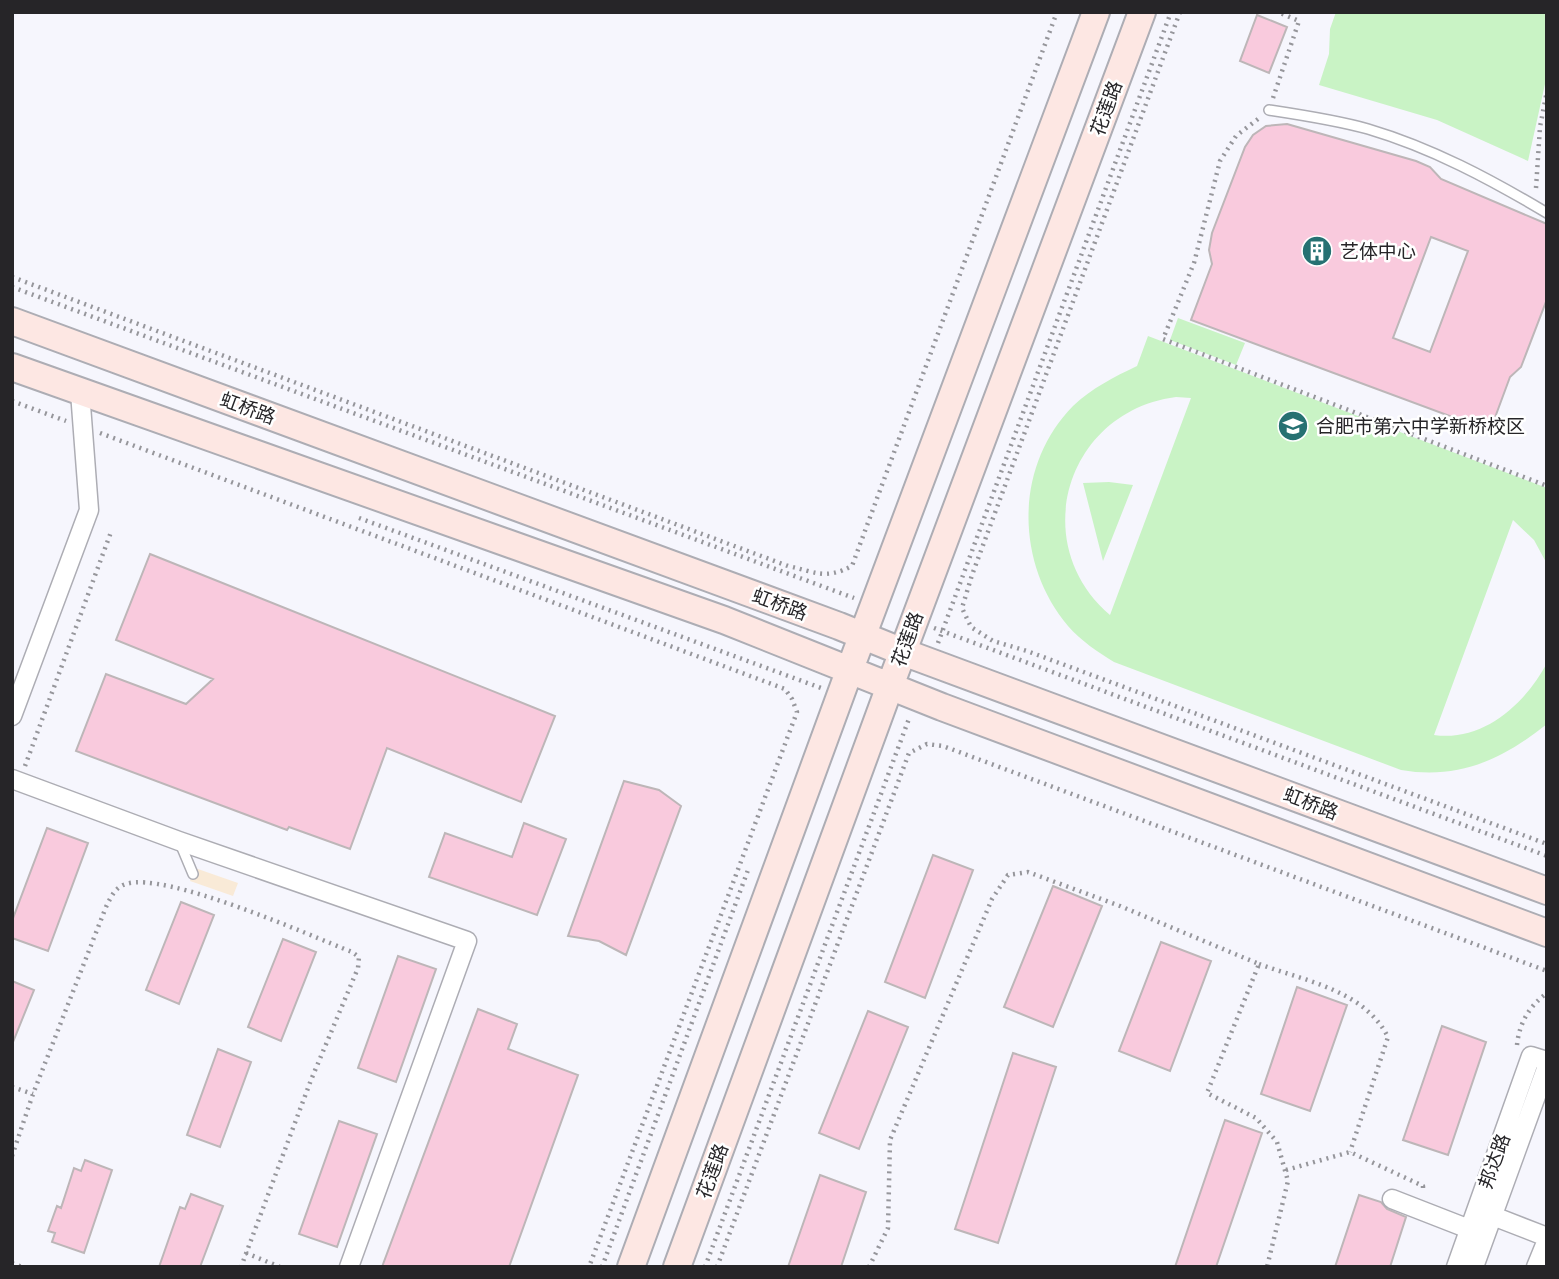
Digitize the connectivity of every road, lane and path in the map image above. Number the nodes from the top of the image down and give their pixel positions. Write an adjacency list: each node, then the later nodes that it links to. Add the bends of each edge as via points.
1 (1057, 12): 12 (path, via 852,566 839,574 788,566)
2 (1096, 12): 20 (main road)
3 (1142, 12): 21 (main road, 花莲路)
4 (1180, 12): 41 (path, via 962,608 971,627 992,641)
5 (1278, 12): 7 (path)
6 (1302, 12): 7 (path)
7 (1299, 21): 9 (path)
8 (1547, 90): 10 (path)
9 (1269, 110): 11 (lane, via 1354,125 1401,140 1471,169); 19 (path, via 1236,136 1220,161 1194,263 1163,339)
10 (1535, 188)
11 (1547, 213)
12 (12, 277)
13 (12, 287): 25 (path)
14 (12, 321): 24 (main road, 虹桥路)
15 (12, 367): 16 (main road, 虹桥路)
16 (80, 392): 18 (street); 26 (main road, 虹桥路)
17 (12, 401): 18 (path)
18 (83, 427): 34 (street, via 89,510); 67 (path, via 785,689 792,699 797,712)
19 (1547, 486)
20 (916, 495): 21 (main road); 25 (main road)
21 (956, 510): 27 (main road, 花莲路)
22 (351, 515): 31 (path)
23 (111, 532): 37 (path)
24 (737, 588): 26 (main road); 28 (main road, 虹桥路)
25 (875, 606): 28 (main road)
26 (724, 620): 30 (main road, 虹桥路)
27 (914, 621): 29 (main road, 花莲路); 42 (path)
28 (864, 635): 29 (main road, 虹桥路); 30 (main road)
29 (903, 652): 32 (main road, 花莲路); 33 (main road, 虹桥路)
30 (850, 669): 31 (main road); 32 (main road, 虹桥路)
31 (841, 696): 38 (main road)
32 (885, 698): 35 (path); 36 (main road, 虹桥路); 39 (main road, 花莲路)
33 (1031, 699): 36 (main road); 44 (main road, 虹桥路)
34 (12, 716)
35 (921, 726)
36 (1017, 735): 45 (main road, 虹桥路)
37 (16, 780): 40 (street)
38 (801, 803): 39 (main road); 68 (main road)
39 (842, 817): 69 (main road, 花莲路)
40 (179, 841): 43 (lane); 66 (street, via 467,941)
41 (1547, 844)
42 (1547, 856)
43 (193, 874)
44 (1547, 891)
45 (1547, 933)
46 (1259, 964): 53 (path, via 1336,991 1381,1023 1388,1037); 55 (path, via 1207,1093 1256,1118 1277,1142); 71 (path, via 1027,872 1008,875 992,899 890,1140 888,1228)
47 (1547, 971): 70 (path, via 943,746 927,744 909,753)
48 (1547, 993): 49 (path, via 1533,1004 1520,1027)
49 (1531, 1056): 59 (street, 邦达路)
50 (1547, 1066): 58 (street, 邦达路)
51 (12, 1087): 52 (path)
52 (33, 1094): 54 (path); 61 (path, via 106,907 113,893 127,883 159,882 176,887 359,957)
53 (1350, 1152): 55 (path); 57 (path, via 1423,1186)
54 (12, 1156)
55 (1286, 1170): 72 (path, via 1288,1181)
56 (1392, 1199): 57 (street)
57 (1422, 1211): 59 (street)
58 (1493, 1216): 60 (street); 74 (street, 邦达路)
59 (1469, 1229): 73 (street, 邦达路)
60 (1547, 1239): 75 (street)
61 (246, 1253): 64 (path); 65 (path)
62 (12, 1263): 63 (path)
63 (22, 1267)
64 (241, 1267)
65 (280, 1267)
66 (349, 1267)
67 (589, 1267)
68 (631, 1267)
69 (677, 1267)
70 (717, 1267)
71 (869, 1267)
72 (1267, 1267)
73 (1456, 1267)
74 (1474, 1267)
75 (1536, 1267)

